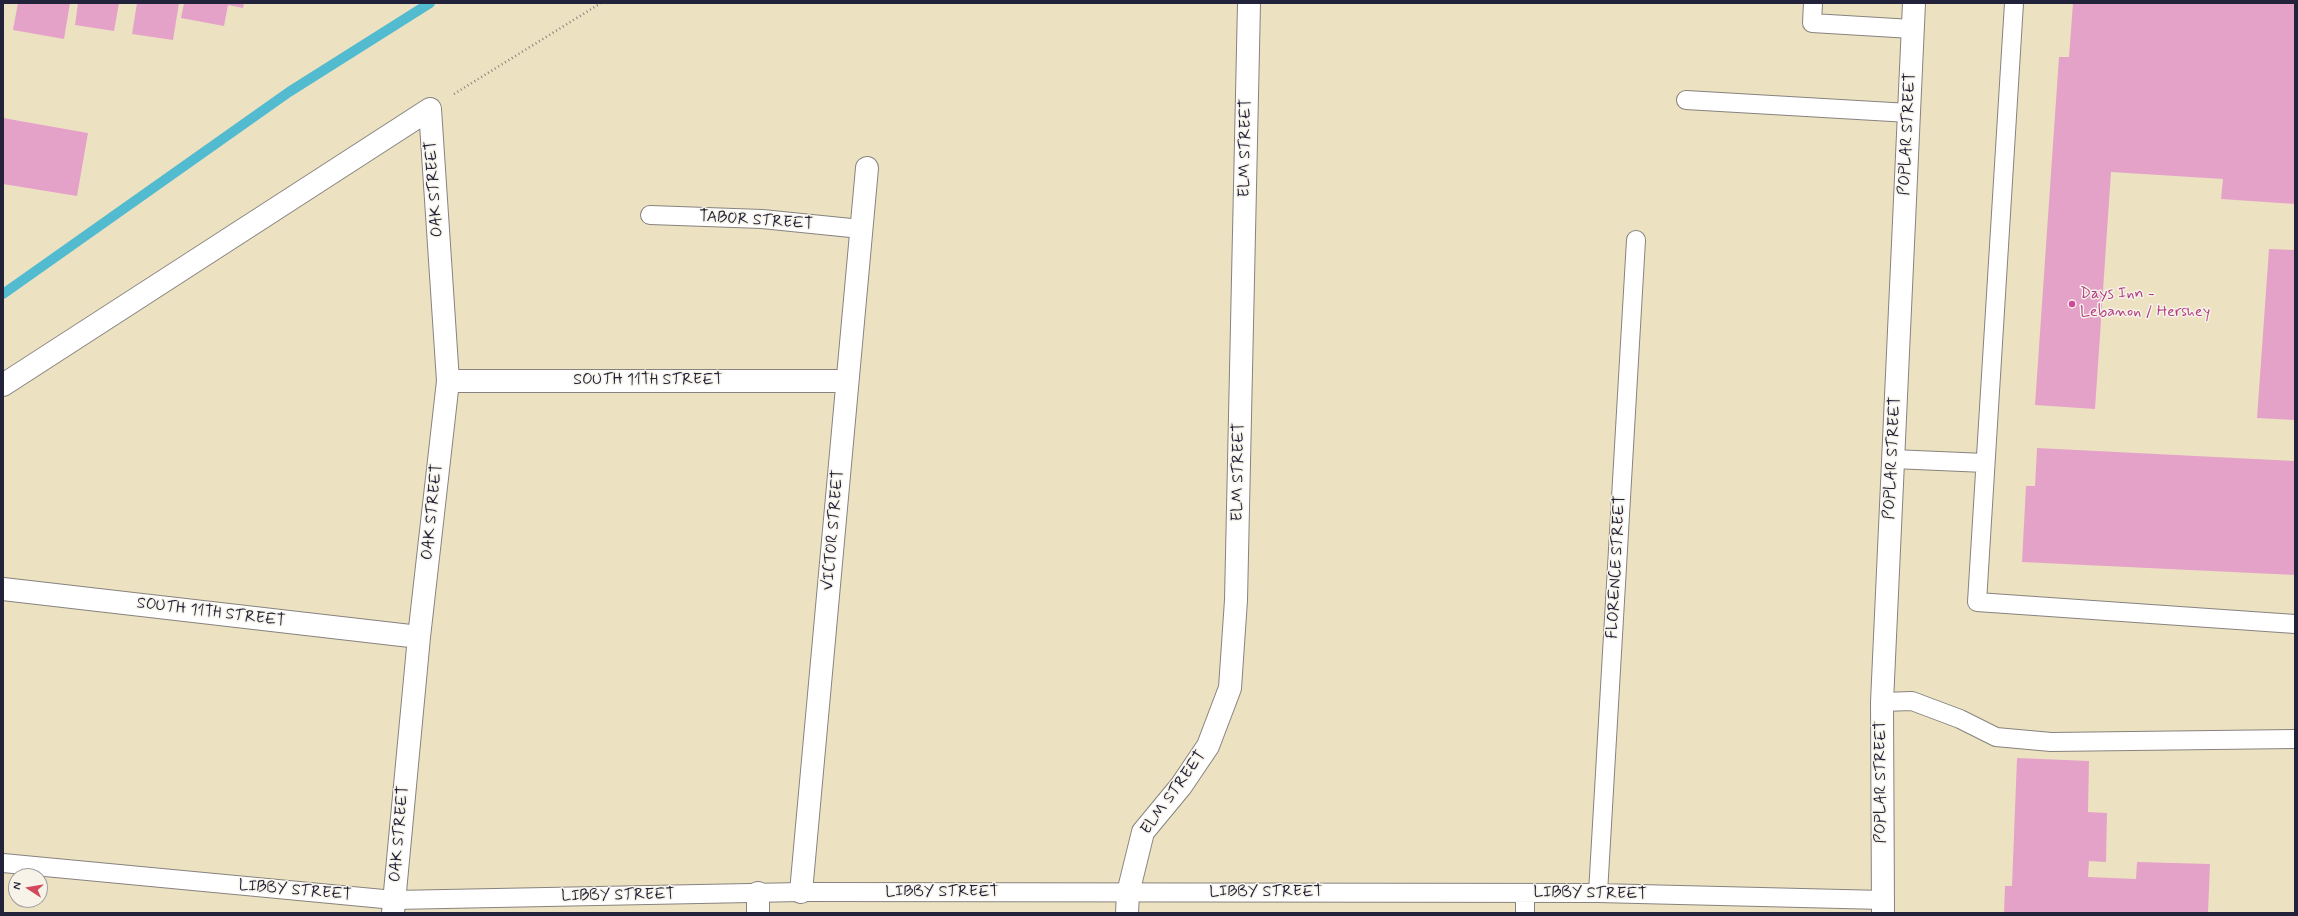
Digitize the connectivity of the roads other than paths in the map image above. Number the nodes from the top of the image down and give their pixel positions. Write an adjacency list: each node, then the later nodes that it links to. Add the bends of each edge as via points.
1 (1249, 3): 27 (street, ELM STREET, via 1236,600 1230,688 1208,746 1181,786 1143,832)
2 (1813, 3): 5 (lane, via 1812,23)
3 (1914, 3): 5 (street, POPLAR STREET)
4 (2014, 3): 16 (lane)
5 (1912, 29): 7 (street, POPLAR STREET)
6 (1686, 100): 7 (lane)
7 (1909, 113): 15 (street, POPLAR STREET)
8 (867, 168): 10 (street, VICTOR STREET)
9 (650, 216): 10 (lane, TABOR STREET, via 762,219)
10 (861, 229): 13 (street, VICTOR STREET)
11 (1636, 240): 25 (lane, FLORENCE STREET)
12 (448, 381): 13 (street, SOUTH 11TH STREET); 14 (street, OAK STREET, via 430,110); 19 (street, OAK STREET)
13 (847, 381): 23 (street, VICTOR STREET)
14 (3, 385)
15 (1893, 460): 16 (lane); 20 (street, POPLAR STREET)
16 (1985, 462): 18 (lane, via 1977,602)
17 (3, 590): 19 (street, SOUTH 11TH STREET)
18 (2295, 624)
19 (419, 638): 28 (street, OAK STREET)
20 (1882, 702): 21 (lane, via 1912,701 1960,719 1996,737 2052,742); 29 (street, POPLAR STREET)
21 (2295, 739)
22 (3, 863): 28 (lane, LIBBY STREET)
23 (801, 892): 26 (lane, LIBBY STREET); 27 (lane, LIBBY STREET)
24 (1525, 893): 25 (lane, LIBBY STREET); 27 (lane, LIBBY STREET); 30 (lane)
25 (1598, 893): 29 (lane, LIBBY STREET)
26 (758, 903): 28 (lane, LIBBY STREET)
27 (1127, 903)
28 (394, 907)
29 (1883, 907)
30 (1525, 913)

